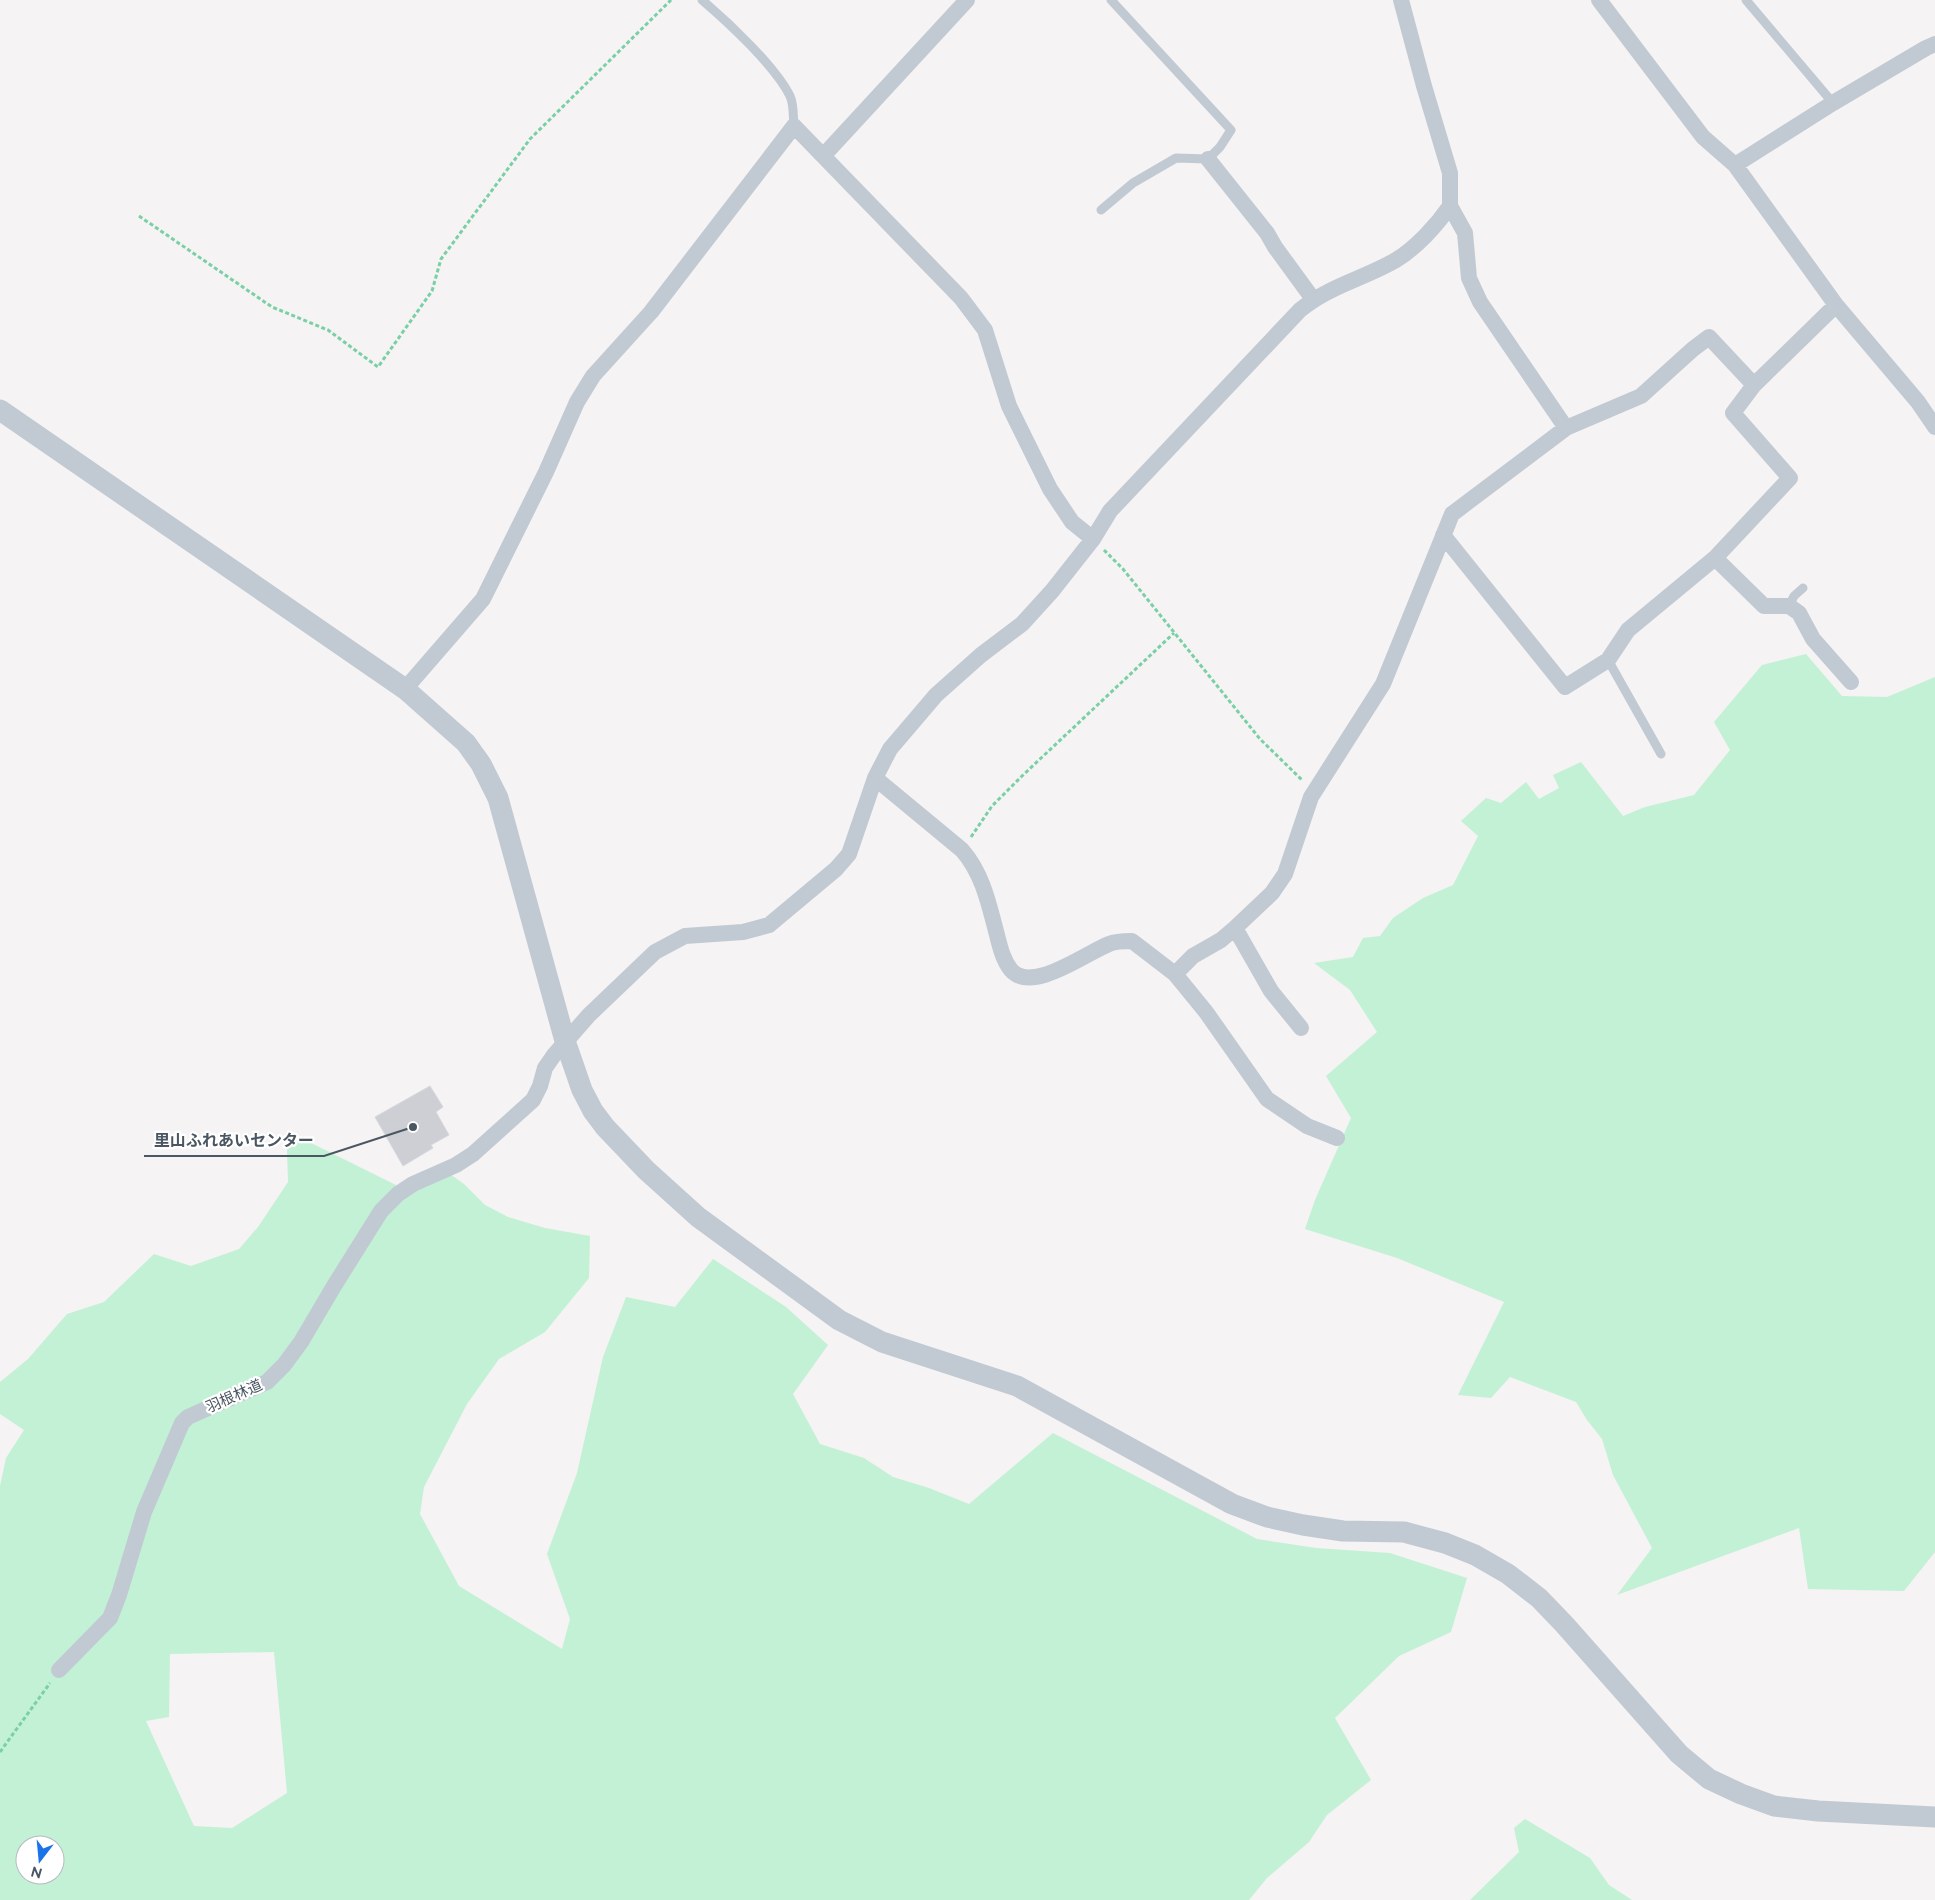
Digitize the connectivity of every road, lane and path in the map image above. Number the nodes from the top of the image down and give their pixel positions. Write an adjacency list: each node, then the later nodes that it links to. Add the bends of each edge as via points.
1 (671, 0): 16 (path, via 530,140 441,259 432,291 378,367 328,330 272,307)
2 (702, 0): 10 (lane, via 771,69 791,97)
3 (967, 0): 11 (street)
4 (1111, 0): 12 (lane, via 1231,130)
5 (1401, 0): 14 (street, via 1450,173)
6 (1599, 0): 13 (street, via 1703,137)
7 (1746, 0): 9 (lane)
8 (1935, 44): 9 (street)
9 (1833, 103): 13 (street)
10 (794, 126): 11 (street); 31 (street, via 651,312 593,376 576,402 546,472 483,599)
11 (824, 155): 24 (street, via 961,298 986,330 1009,406 1050,489 1072,522)
12 (1208, 159): 15 (lane, via 1176,158 1133,182); 17 (street, via 1266,232)
13 (1736, 165): 18 (street)
14 (1450, 206): 17 (street, 羽根林道, via 1436,227 1397,259); 22 (street, via 1466,233 1469,278 1480,302)
15 (1101, 210)
16 (139, 216)
17 (1313, 299): 24 (street, 羽根林道, via 1110,511)
18 (1836, 305): 19 (street); 21 (street, via 1918,402)
19 (1754, 385): 22 (street, via 1709,337 1641,396); 25 (street, via 1733,413 1790,478)
20 (0, 410): 31 (street)
21 (1935, 427)
22 (1566, 428): 23 (street, via 1452,514)
23 (1443, 535): 29 (street, via 1566,688); 34 (street, via 1383,684)
24 (1093, 539): 28 (path, via 1123,569); 33 (street, 羽根林道, via 1022,624 936,695 890,749)
25 (1715, 558): 27 (street, via 1764,606); 29 (street, via 1628,630)
26 (1804, 588): 27 (lane, via 1794,596)
27 (1789, 606): 30 (street, via 1799,613 1813,639)
28 (1174, 632): 34 (path, via 1260,739); 35 (path, via 992,806)
29 (1608, 660): 32 (lane)
30 (1850, 682)
31 (405, 689): 39 (street, via 466,743 498,798)
32 (1660, 754)
33 (875, 778): 35 (street); 39 (street, 羽根林道, via 849,854 836,868 769,925 743,932 685,936 655,952)
34 (1315, 789): 36 (street, via 1285,874 1272,893)
35 (962, 850): 37 (street, via 973,863 983,885 1003,956 1012,971 1024,978 1042,977 1111,943 1132,941)
36 (1235, 928): 37 (street, via 1193,956); 38 (street, via 1271,991)
37 (1174, 974): 40 (street, via 1206,1012 1267,1099 1307,1126)
38 (1301, 1028)
39 (566, 1041): 41 (street, 羽根林道, via 545,1068 533,1100 472,1154 456,1165 413,1184 381,1211 301,1342 267,1382 188,1417 182,1423 144,1512 110,1618); 43 (street, via 582,1090 593,1111 646,1170 698,1217 839,1320 882,1342 1017,1386 1232,1504 1258,1514 1343,1531 1404,1532 1475,1555 1508,1574 1539,1598 1679,1754 1709,1779 1741,1794 1774,1806)
40 (1337, 1138)
41 (59, 1670): 42 (path)
42 (0, 1752)
43 (1935, 1817)

